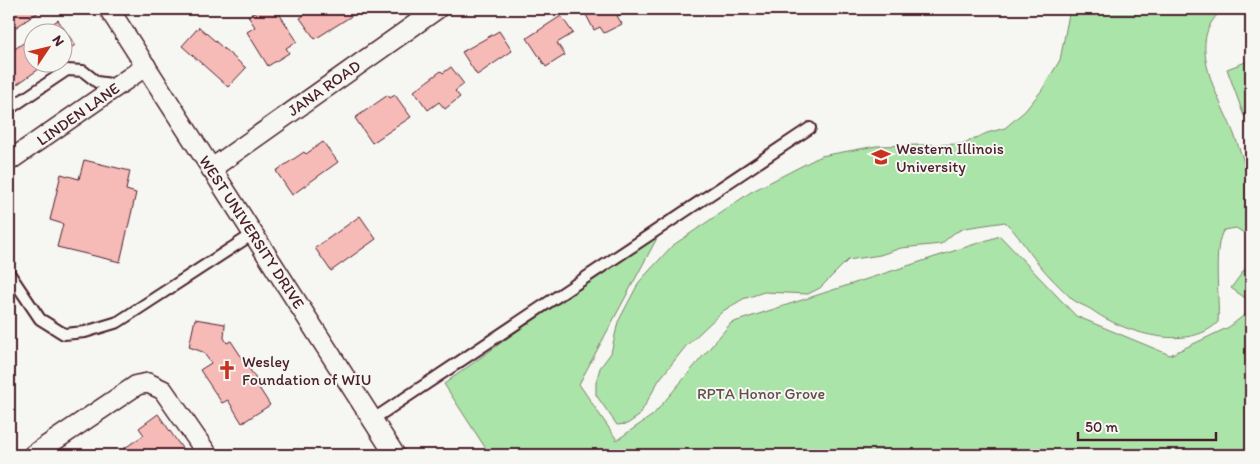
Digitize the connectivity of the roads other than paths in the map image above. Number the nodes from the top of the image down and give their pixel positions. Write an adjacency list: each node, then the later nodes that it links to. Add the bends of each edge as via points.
1 (109, 9): 3 (street, WEST UNIVERSITY DRIVE)
2 (437, 9): 8 (street, JANA ROAD)
3 (146, 66): 4 (street, LINDEN LANE); 8 (street, WEST UNIVERSITY DRIVE)
4 (119, 85): 5 (lane, via 96,82 83,71 67,70); 7 (street, LINDEN LANE)
5 (9, 109)
6 (810, 128): 11 (lane)
7 (9, 161)
8 (212, 169): 9 (street, WEST UNIVERSITY DRIVE)
9 (253, 234): 10 (lane, via 118,322 85,332 64,334 40,319); 11 (street, WEST UNIVERSITY DRIVE)
10 (9, 273)
11 (372, 420): 14 (street, WEST UNIVERSITY DRIVE)
12 (33, 455): 13 (street, via 138,385 154,384 163,390)
13 (208, 455)
14 (395, 455)

